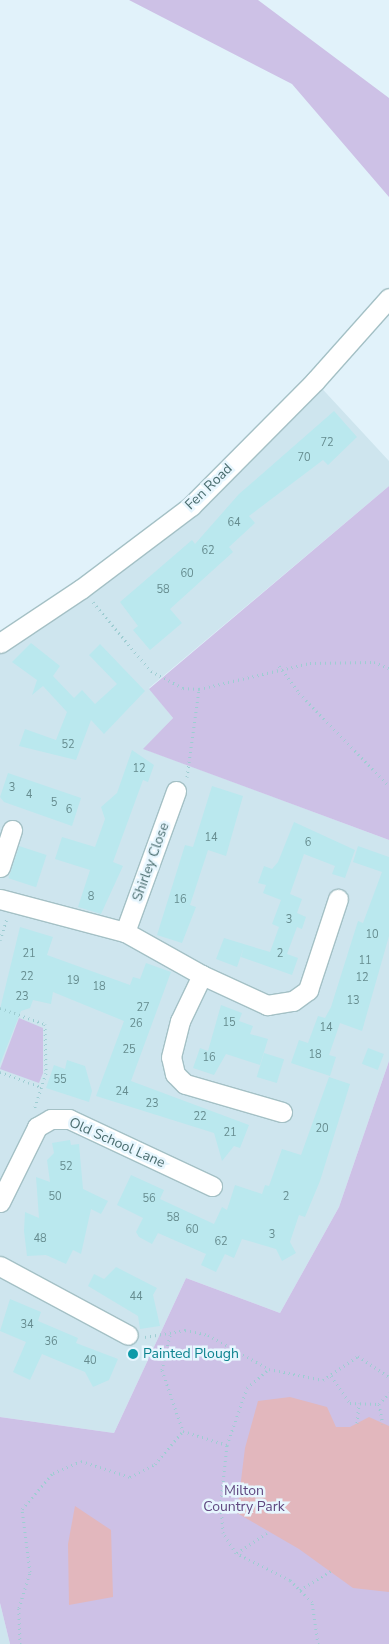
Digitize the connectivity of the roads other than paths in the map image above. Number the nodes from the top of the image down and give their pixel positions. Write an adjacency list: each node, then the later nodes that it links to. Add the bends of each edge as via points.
1 (389, 298): 2 (street, Fen Road, via 315,381 191,506 81,589)
2 (0, 643)
3 (176, 791): 8 (street, Shirley Close)
4 (12, 830): 5 (street)
5 (0, 867)
6 (0, 899): 8 (street)
7 (338, 899): 9 (street, via 308,990 293,1001 267,1005)
8 (125, 932): 9 (street)
9 (202, 975): 10 (street, via 180,1021 171,1058 175,1074 185,1084)
10 (282, 1112)
11 (212, 1186): 12 (street, Old School Lane, via 69,1119 51,1119 36,1127)
12 (1, 1197)
13 (0, 1266): 14 (street)
14 (128, 1335)

